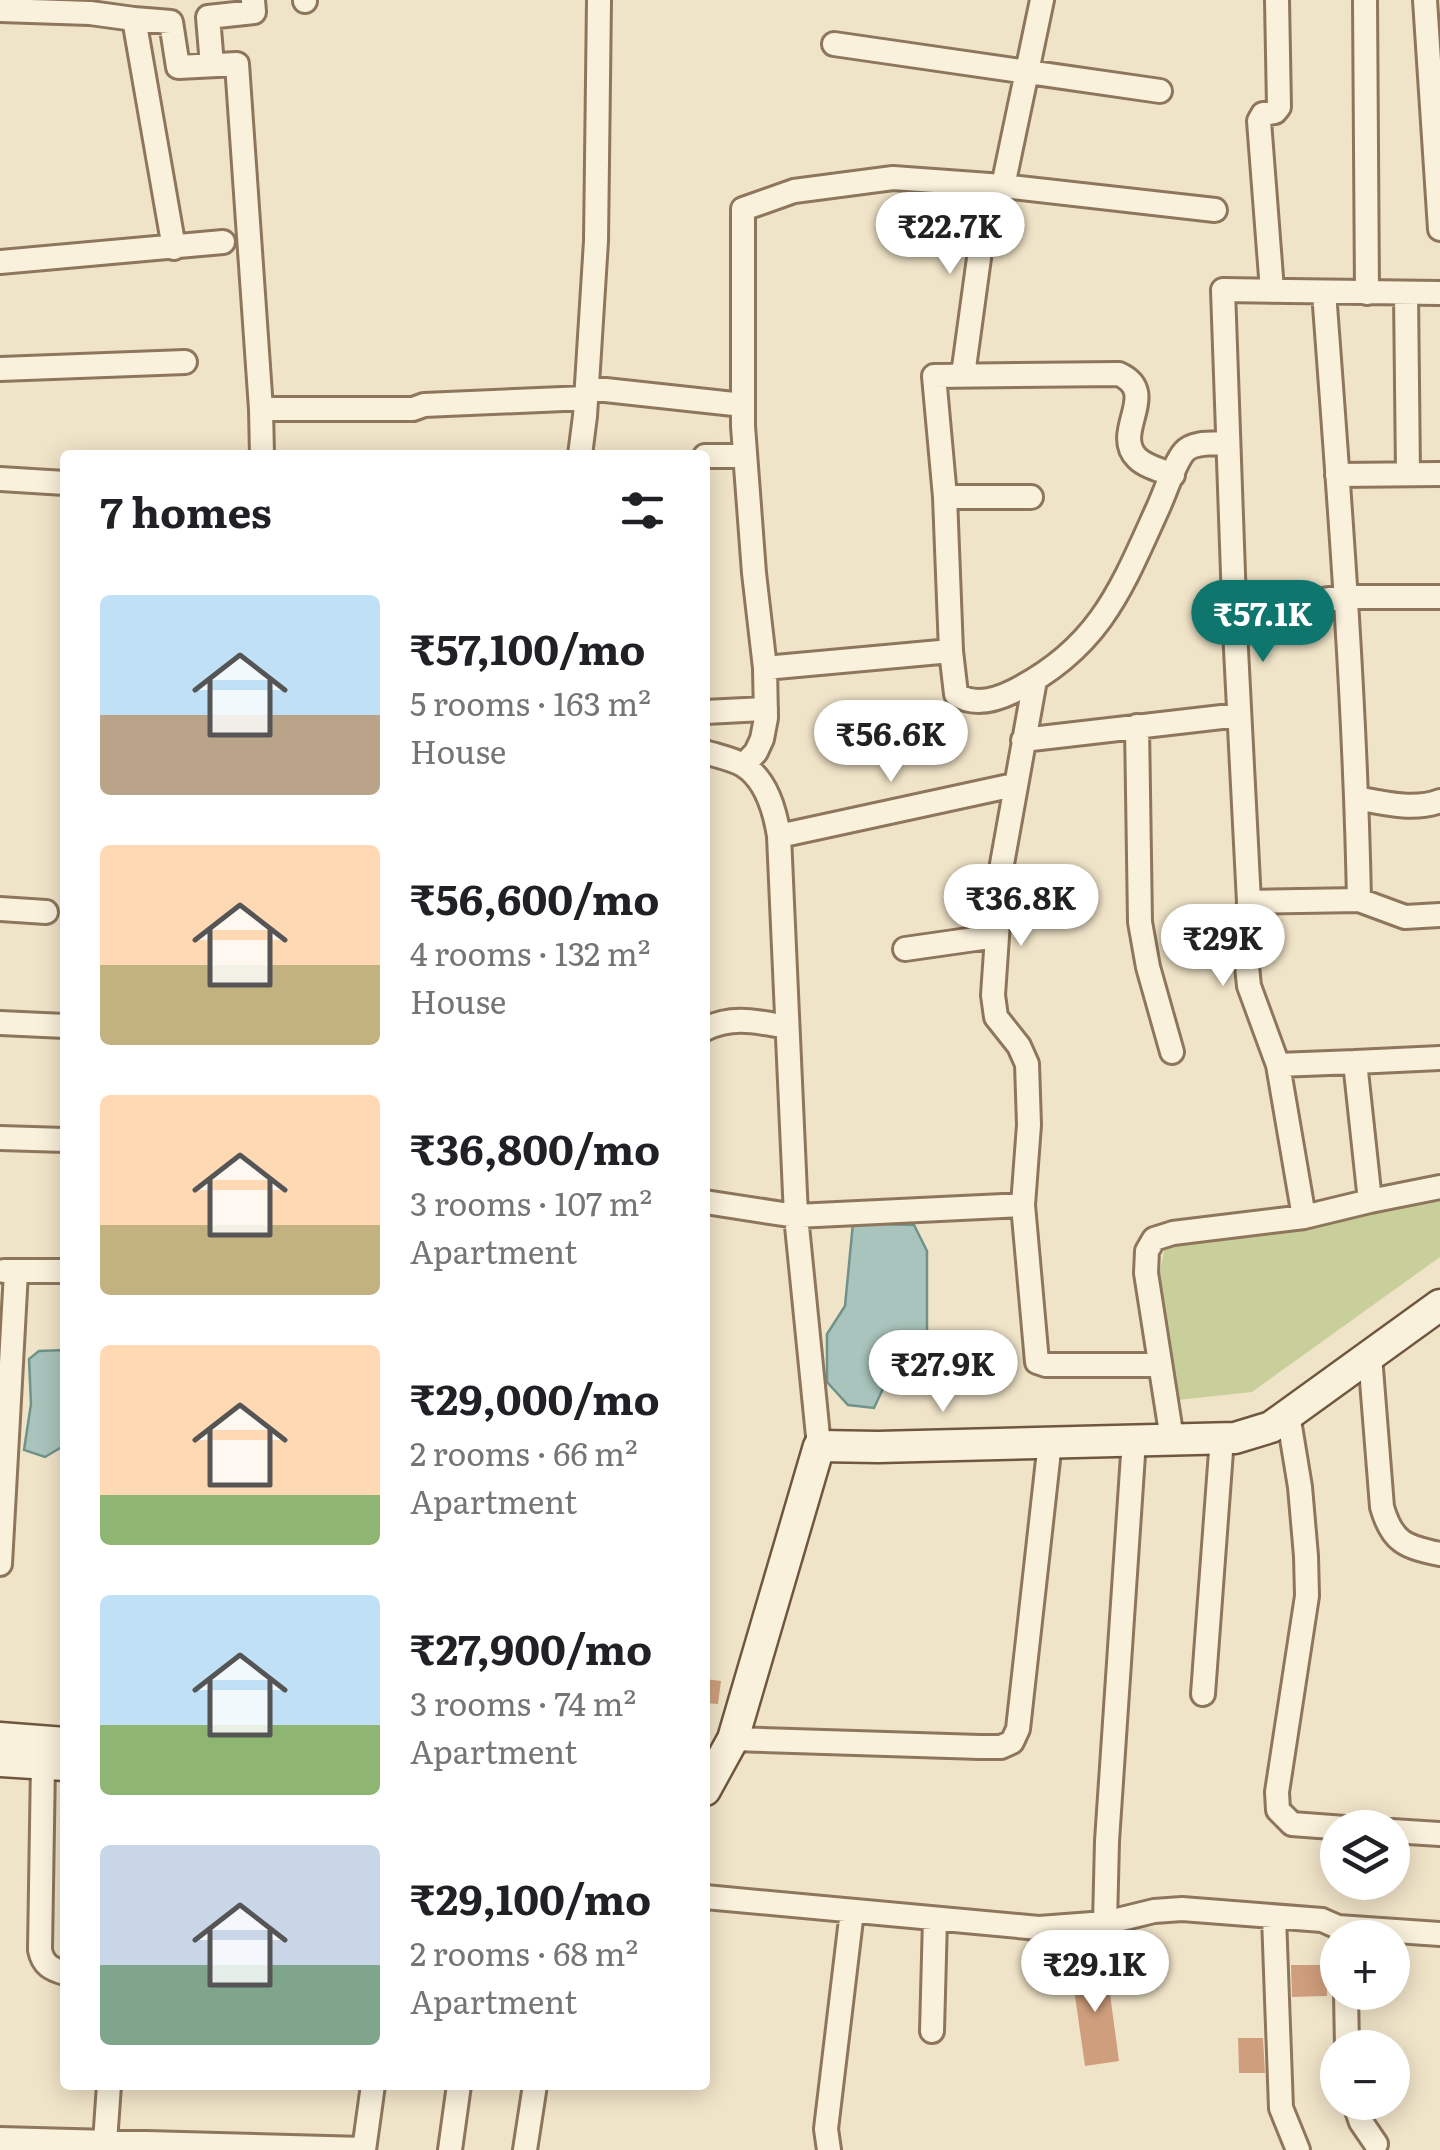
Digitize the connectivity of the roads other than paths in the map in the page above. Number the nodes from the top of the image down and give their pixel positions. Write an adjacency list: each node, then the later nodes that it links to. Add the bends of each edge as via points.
1 (253, 0): 11 (street, via 254,12 208,17)
2 (600, 0): 28 (street)
3 (1042, 0): 12 (street)
4 (1276, 0): 20 (street, via 1279,107 1259,121)
5 (1365, 0): 24 (street)
6 (1425, 0): 16 (street)
7 (90, 7): 8 (street); 9 (street)
8 (0, 10)
9 (134, 19): 11 (street, via 172,22 178,67); 18 (street)
10 (834, 44): 12 (street)
11 (212, 66): 30 (street, via 237,64)
12 (1027, 73): 13 (street); 14 (street)
13 (1160, 91)
14 (996, 186): 15 (street); 27 (street); 29 (street, via 893,178 794,191 744,209)
15 (1215, 210)
16 (1440, 229)
17 (223, 242): 18 (street)
18 (174, 248): 19 (street)
19 (0, 262)
20 (1272, 290): 21 (street); 31 (street, via 1223,290)
21 (1324, 292): 24 (street); 36 (street)
22 (1406, 292): 23 (street); 24 (street); 37 (street)
23 (1440, 292)
24 (1367, 293)
25 (185, 362): 26 (street)
26 (0, 369)
27 (963, 376): 39 (street, via 1106,373 1132,380 1137,390 1129,444 1144,463); 43 (street, via 934,376)
28 (587, 393): 29 (street); 30 (street, via 413,409); 33 (street)
29 (743, 404): 35 (street)
30 (261, 409): 32 (street)
31 (1228, 444): 39 (street, via 1191,446); 46 (street)
32 (262, 450)
33 (581, 450)
34 (710, 456): 35 (street)
35 (744, 456): 48 (street)
36 (1338, 474): 37 (street); 44 (street)
37 (1408, 474): 38 (street)
38 (1440, 474)
39 (1173, 475): 49 (street, via 1100,623)
40 (0, 479): 41 (street)
41 (60, 483)
42 (1031, 497): 43 (street)
43 (945, 498): 47 (street)
44 (1346, 596): 45 (street); 46 (street); 58 (street)
45 (1440, 597)
46 (1234, 611): 52 (street)
47 (950, 651): 48 (street); 49 (street, via 956,694 964,700 994,700)
48 (765, 668): 50 (street)
49 (1034, 680): 54 (street)
50 (766, 709): 51 (street); 56 (street, via 762,738)
51 (710, 712)
52 (1240, 715): 53 (street); 62 (street)
53 (1137, 726): 54 (street); 72 (street, via 1140,922)
54 (1023, 740): 57 (street)
55 (710, 754): 56 (street)
56 (744, 766): 60 (street, via 768,796)
57 (1014, 785): 60 (street); 66 (street)
58 (1356, 798): 59 (street, via 1398,805); 61 (street)
59 (1440, 801)
60 (779, 836): 71 (street)
61 (1359, 900): 62 (street); 65 (street, via 1405,917)
62 (1249, 902): 75 (street, via 1249,986)
63 (0, 910): 64 (street)
64 (46, 912)
65 (1440, 914)
66 (996, 936): 67 (street); 81 (street, via 996,1017 1027,1064)
67 (905, 949)
68 (0, 1023): 69 (street)
69 (60, 1026)
70 (710, 1026): 71 (street, via 736,1020)
71 (788, 1027): 82 (street)
72 (1172, 1052)
73 (1440, 1058): 74 (street)
74 (1356, 1062): 75 (street); 79 (street)
75 (1278, 1065): 83 (street)
76 (0, 1138): 77 (street)
77 (60, 1140)
78 (1440, 1187): 79 (street)
79 (1370, 1201): 83 (street)
80 (710, 1203): 82 (street)
81 (1023, 1205): 82 (street); 88 (street, via 1036,1362)
82 (796, 1216): 94 (street)
83 (1304, 1217): 88 (street, via 1154,1239 1146,1272)
84 (8, 1271): 85 (street); 96 (street)
85 (60, 1271)
86 (1440, 1305): 87 (main road)
87 (1370, 1356): 89 (main road); 95 (street, via 1388,1528 1400,1542)
88 (1159, 1365): 91 (street)
89 (1288, 1414): 90 (main road, via 1271,1426); 103 (street, via 1307,1596 1278,1810 1292,1824)
90 (1222, 1438): 91 (main road); 97 (street)
91 (1172, 1439): 92 (main road)
92 (1134, 1440): 93 (main road); 111 (street)
93 (1050, 1442): 94 (main road); 99 (street, via 1012,1742 980,1747)
94 (819, 1446): 99 (main road)
95 (1440, 1554)
96 (0, 1564)
97 (1204, 1694)
98 (0, 1738): 100 (main road)
99 (734, 1739): 102 (main road)
100 (58, 1757): 101 (main road); 114 (street, via 40,1950 47,1966)
101 (0, 1761)
102 (710, 1781)
103 (1320, 1826)
104 (1410, 1832): 105 (street)
105 (1440, 1834)
106 (710, 1898): 107 (street)
107 (852, 1911): 109 (street); 127 (street, via 826,2130)
108 (1274, 1917): 110 (street); 111 (street, via 1169,1909); 128 (street, via 1281,2108)
109 (935, 1918): 111 (street, via 1039,1928); 115 (street)
110 (1322, 1920)
111 (1105, 1924)
112 (1410, 1933): 113 (street)
113 (1440, 1934)
114 (60, 1971)
115 (932, 2031)
116 (109, 2090): 122 (street)
117 (372, 2090): 124 (street)
118 (459, 2090): 125 (street)
119 (534, 2090): 126 (street)
120 (1360, 2120): 123 (street)
121 (0, 2139): 122 (street)
122 (105, 2142): 124 (street)
123 (1376, 2144)
124 (364, 2149)
125 (450, 2150)
126 (525, 2150)
127 (830, 2150)
128 (1298, 2150)

